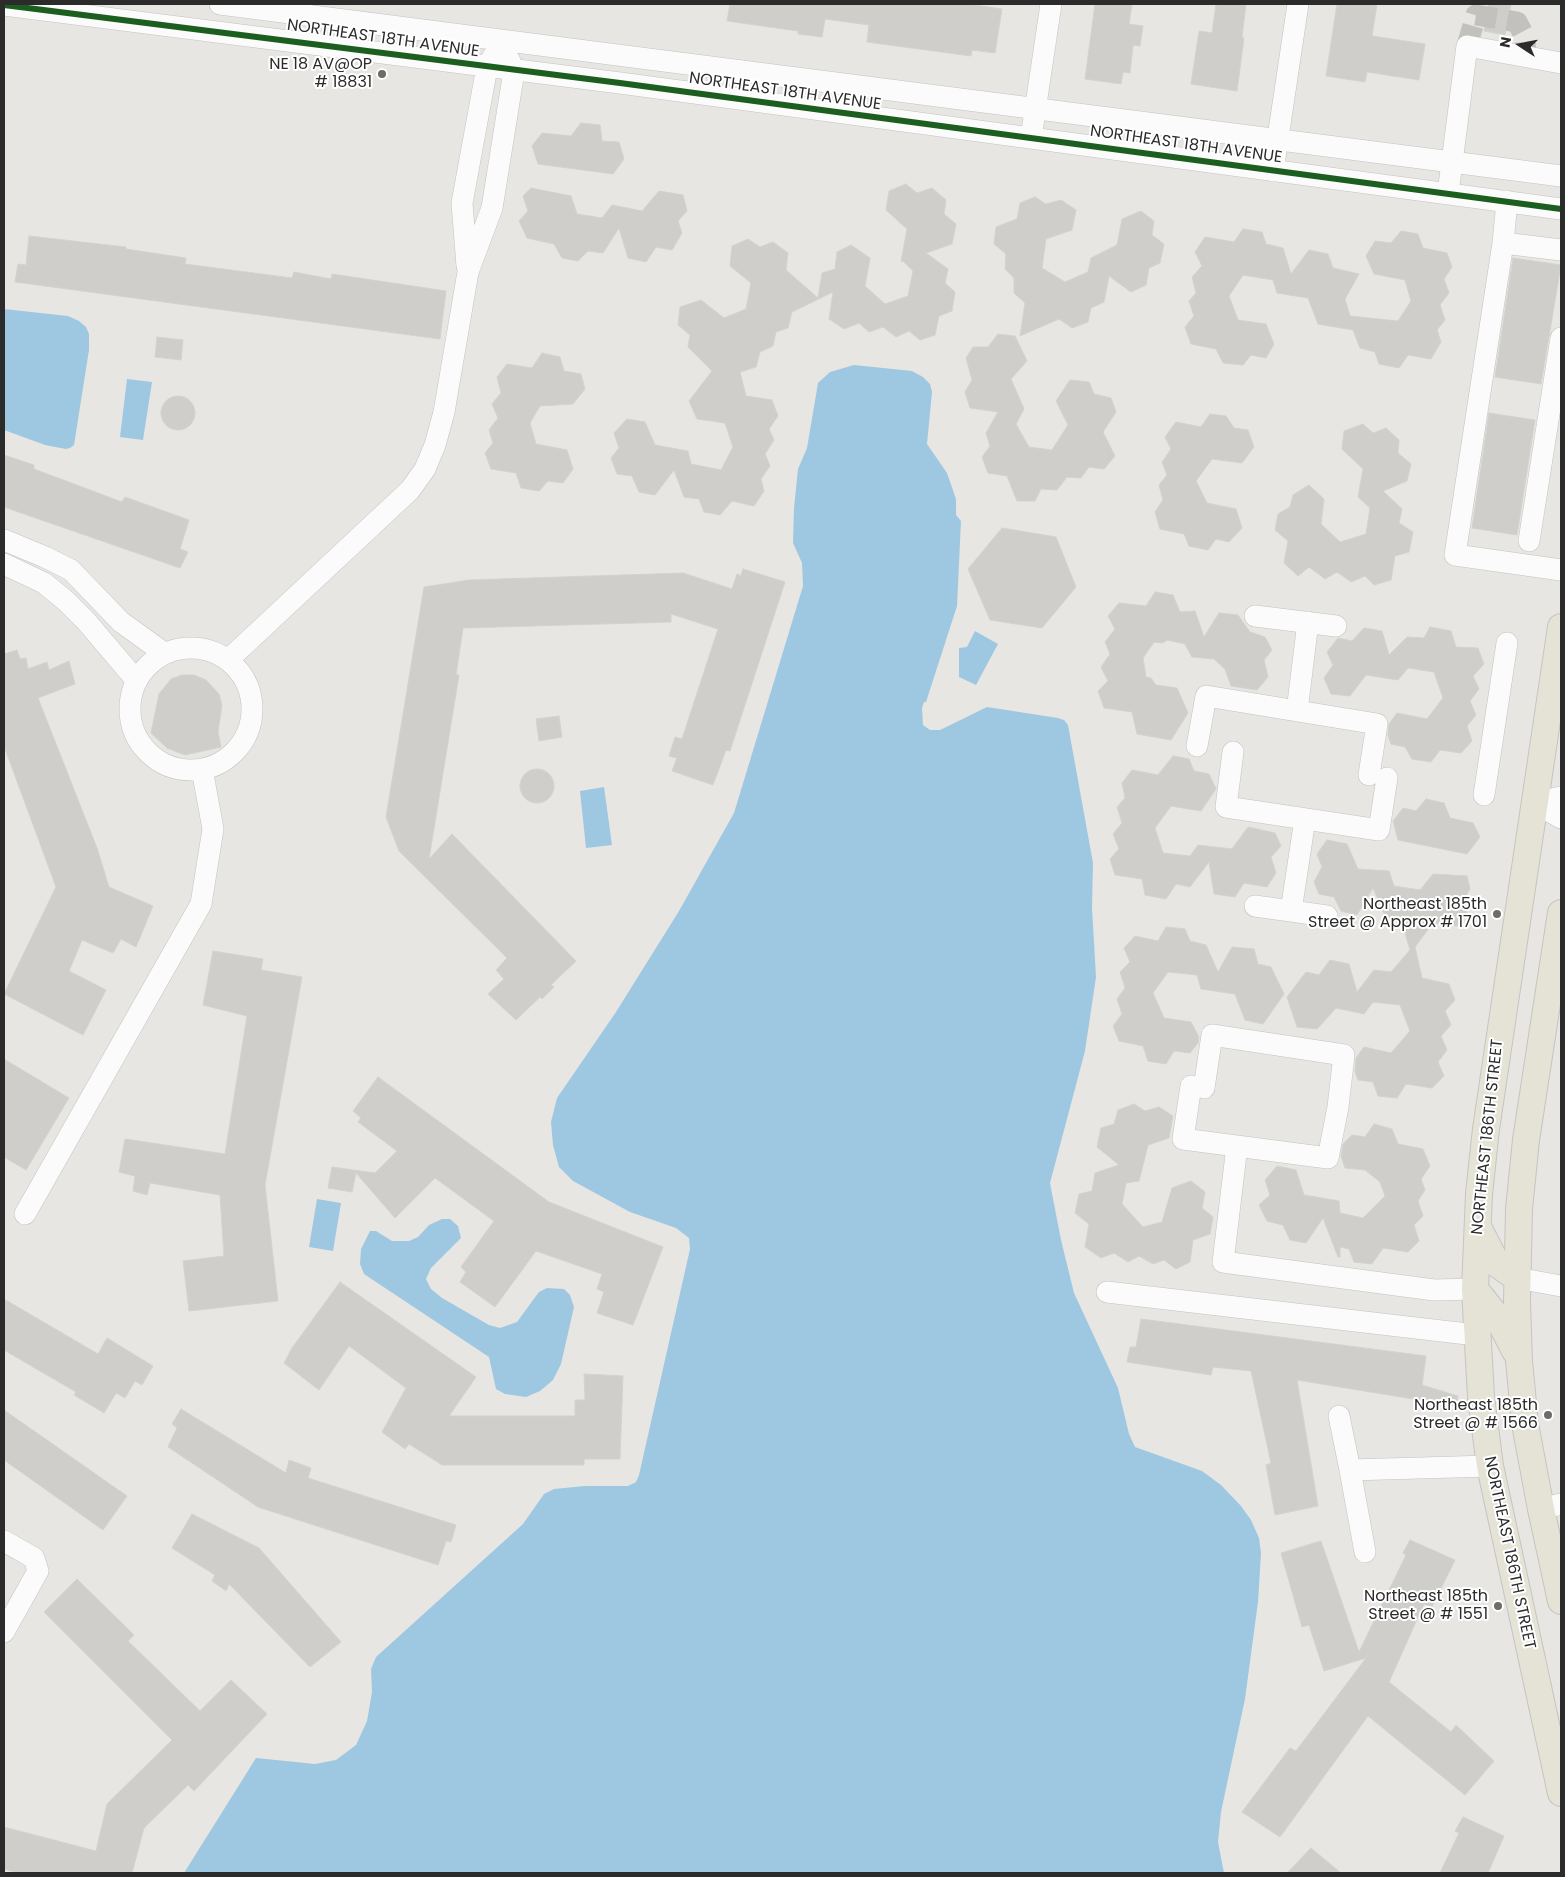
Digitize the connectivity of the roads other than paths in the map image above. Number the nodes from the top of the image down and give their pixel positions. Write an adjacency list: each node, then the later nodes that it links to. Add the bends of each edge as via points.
1 (220, 4): 5 (street, NORTHEAST 18TH AVENUE)
2 (1051, 4): 11 (street)
3 (1298, 4): 13 (street)
4 (4, 5): 7 (street, NORTHEAST 18TH AVENUE)
5 (502, 40): 7 (street); 8 (street, NORTHEAST 18TH AVENUE); 9 (street)
6 (1561, 63): 14 (street, via 1467,46)
7 (487, 67): 9 (street, NORTHEAST 18TH AVENUE); 22 (street, via 462,204)
8 (729, 69): 10 (street); 11 (street, NORTHEAST 18TH AVENUE)
9 (514, 70): 10 (street, NORTHEAST 18TH AVENUE); 22 (street, via 492,208)
10 (726, 98): 12 (street, NORTHEAST 18TH AVENUE)
11 (1035, 107): 12 (street); 13 (street, NORTHEAST 18TH AVENUE)
12 (1031, 138): 15 (street, NORTHEAST 18TH AVENUE)
13 (1278, 139): 14 (street, NORTHEAST 18TH AVENUE); 15 (street)
14 (1452, 162): 16 (street, NORTHEAST 18TH AVENUE); 17 (street)
15 (1273, 171): 17 (street, NORTHEAST 18TH AVENUE)
16 (1561, 176)
17 (1448, 194): 18 (street, NORTHEAST 18TH AVENUE)
18 (1507, 201): 19 (street, NORTHEAST 18TH AVENUE); 20 (street)
19 (1561, 209)
20 (1503, 243): 21 (street); 27 (street, via 1455,555)
21 (1561, 250)
22 (468, 272): 34 (street, via 444,412 425,469 410,490)
23 (1561, 338): 25 (street)
24 (4, 540): 33 (street, via 71,570 121,622)
25 (1529, 542)
26 (4, 564): 35 (street, via 44,582 66,601)
27 (1561, 570)
28 (1255, 616): 29 (street)
29 (1308, 622): 30 (street); 36 (street)
30 (1336, 626)
31 (1561, 627): 42 (main road, NORTHEAST 186TH STREET)
32 (1508, 643): 40 (street)
33 (164, 653): 34 (street, via 202,648 221,654); 35 (street, via 148,664)
34 (228, 660): 39 (street, via 247,683 252,721 244,741 230,757 211,768)
35 (136, 680): 39 (street, via 130,699 130,720 137,740 151,757 170,768)
36 (1297, 711): 37 (street, via 1206,696); 44 (street, via 1377,724 1379,830)
37 (1197, 746)
38 (1233, 752): 44 (street, via 1226,806)
39 (202, 769): 50 (street, via 213,829 202,904)
40 (1484, 794)
41 (1561, 797): 42 (street)
42 (1535, 803): 43 (street); 51 (main road, NORTHEAST 186TH STREET, via 1490,1097)
43 (1561, 818)
44 (1305, 819): 46 (street)
45 (1255, 906): 46 (street)
46 (1291, 911): 48 (street)
47 (1561, 913): 52 (main road, via 1526,1140 1519,1208)
48 (1327, 916)
49 (1237, 1146): 49 (street, via 1328,1158 1344,1055 1212,1035 1183,1139); 54 (street, via 1223,1262 1434,1290)
50 (25, 1214)
51 (1477, 1224): 52 (main road, via 1497,1264); 54 (main road, NORTHEAST 186TH STREET)
52 (1517, 1278): 53 (street); 57 (main road)
53 (1561, 1286)
54 (1475, 1289): 56 (main road, NORTHEAST 186TH STREET); 57 (main road, via 1498,1318)
55 (1107, 1292): 56 (street)
56 (1476, 1335): 59 (main road, NORTHEAST 186TH STREET)
57 (1519, 1361): 61 (main road, via 1525,1424)
58 (1339, 1416): 60 (street)
59 (1490, 1466): 60 (street); 66 (main road, NORTHEAST 186TH STREET)
60 (1350, 1470): 63 (street)
61 (1551, 1507): 64 (main road)
62 (4, 1541): 65 (street, via 34,1558 38,1571)
63 (1365, 1552)
64 (1561, 1601)
65 (4, 1632)
66 (1555, 1739): 67 (main road, NORTHEAST 186TH STREET)
67 (1561, 1793)

